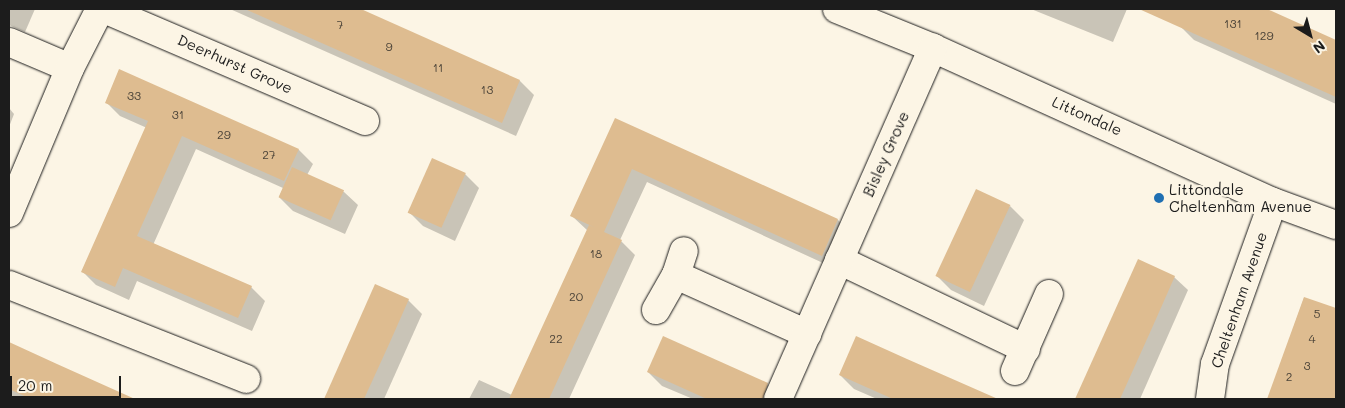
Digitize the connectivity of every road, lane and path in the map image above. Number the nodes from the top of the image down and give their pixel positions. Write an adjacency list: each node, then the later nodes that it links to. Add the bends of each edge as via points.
1 (102, 9): 5 (street, Deerhurst Grove); 6 (street, Deerhurst Grove)
2 (837, 9): 4 (street, Littondale)
3 (9, 42): 5 (street)
4 (933, 48): 7 (street, Littondale); 10 (street, Bisley Grove)
5 (70, 68): 8 (street, Deerhurst Grove)
6 (365, 121)
7 (1273, 202): 9 (street, Littondale); 17 (street, Cheltenham Avenue, via 1215,364)
8 (9, 213)
9 (1336, 225)
10 (839, 260): 12 (street, via 1021,360); 14 (street, Bisley Grove)
11 (9, 285): 15 (street)
12 (1049, 294)
13 (656, 310): 14 (street, via 680,263)
14 (807, 334): 16 (street, Bisley Grove)
15 (246, 379)
16 (778, 399)
17 (1210, 399)

